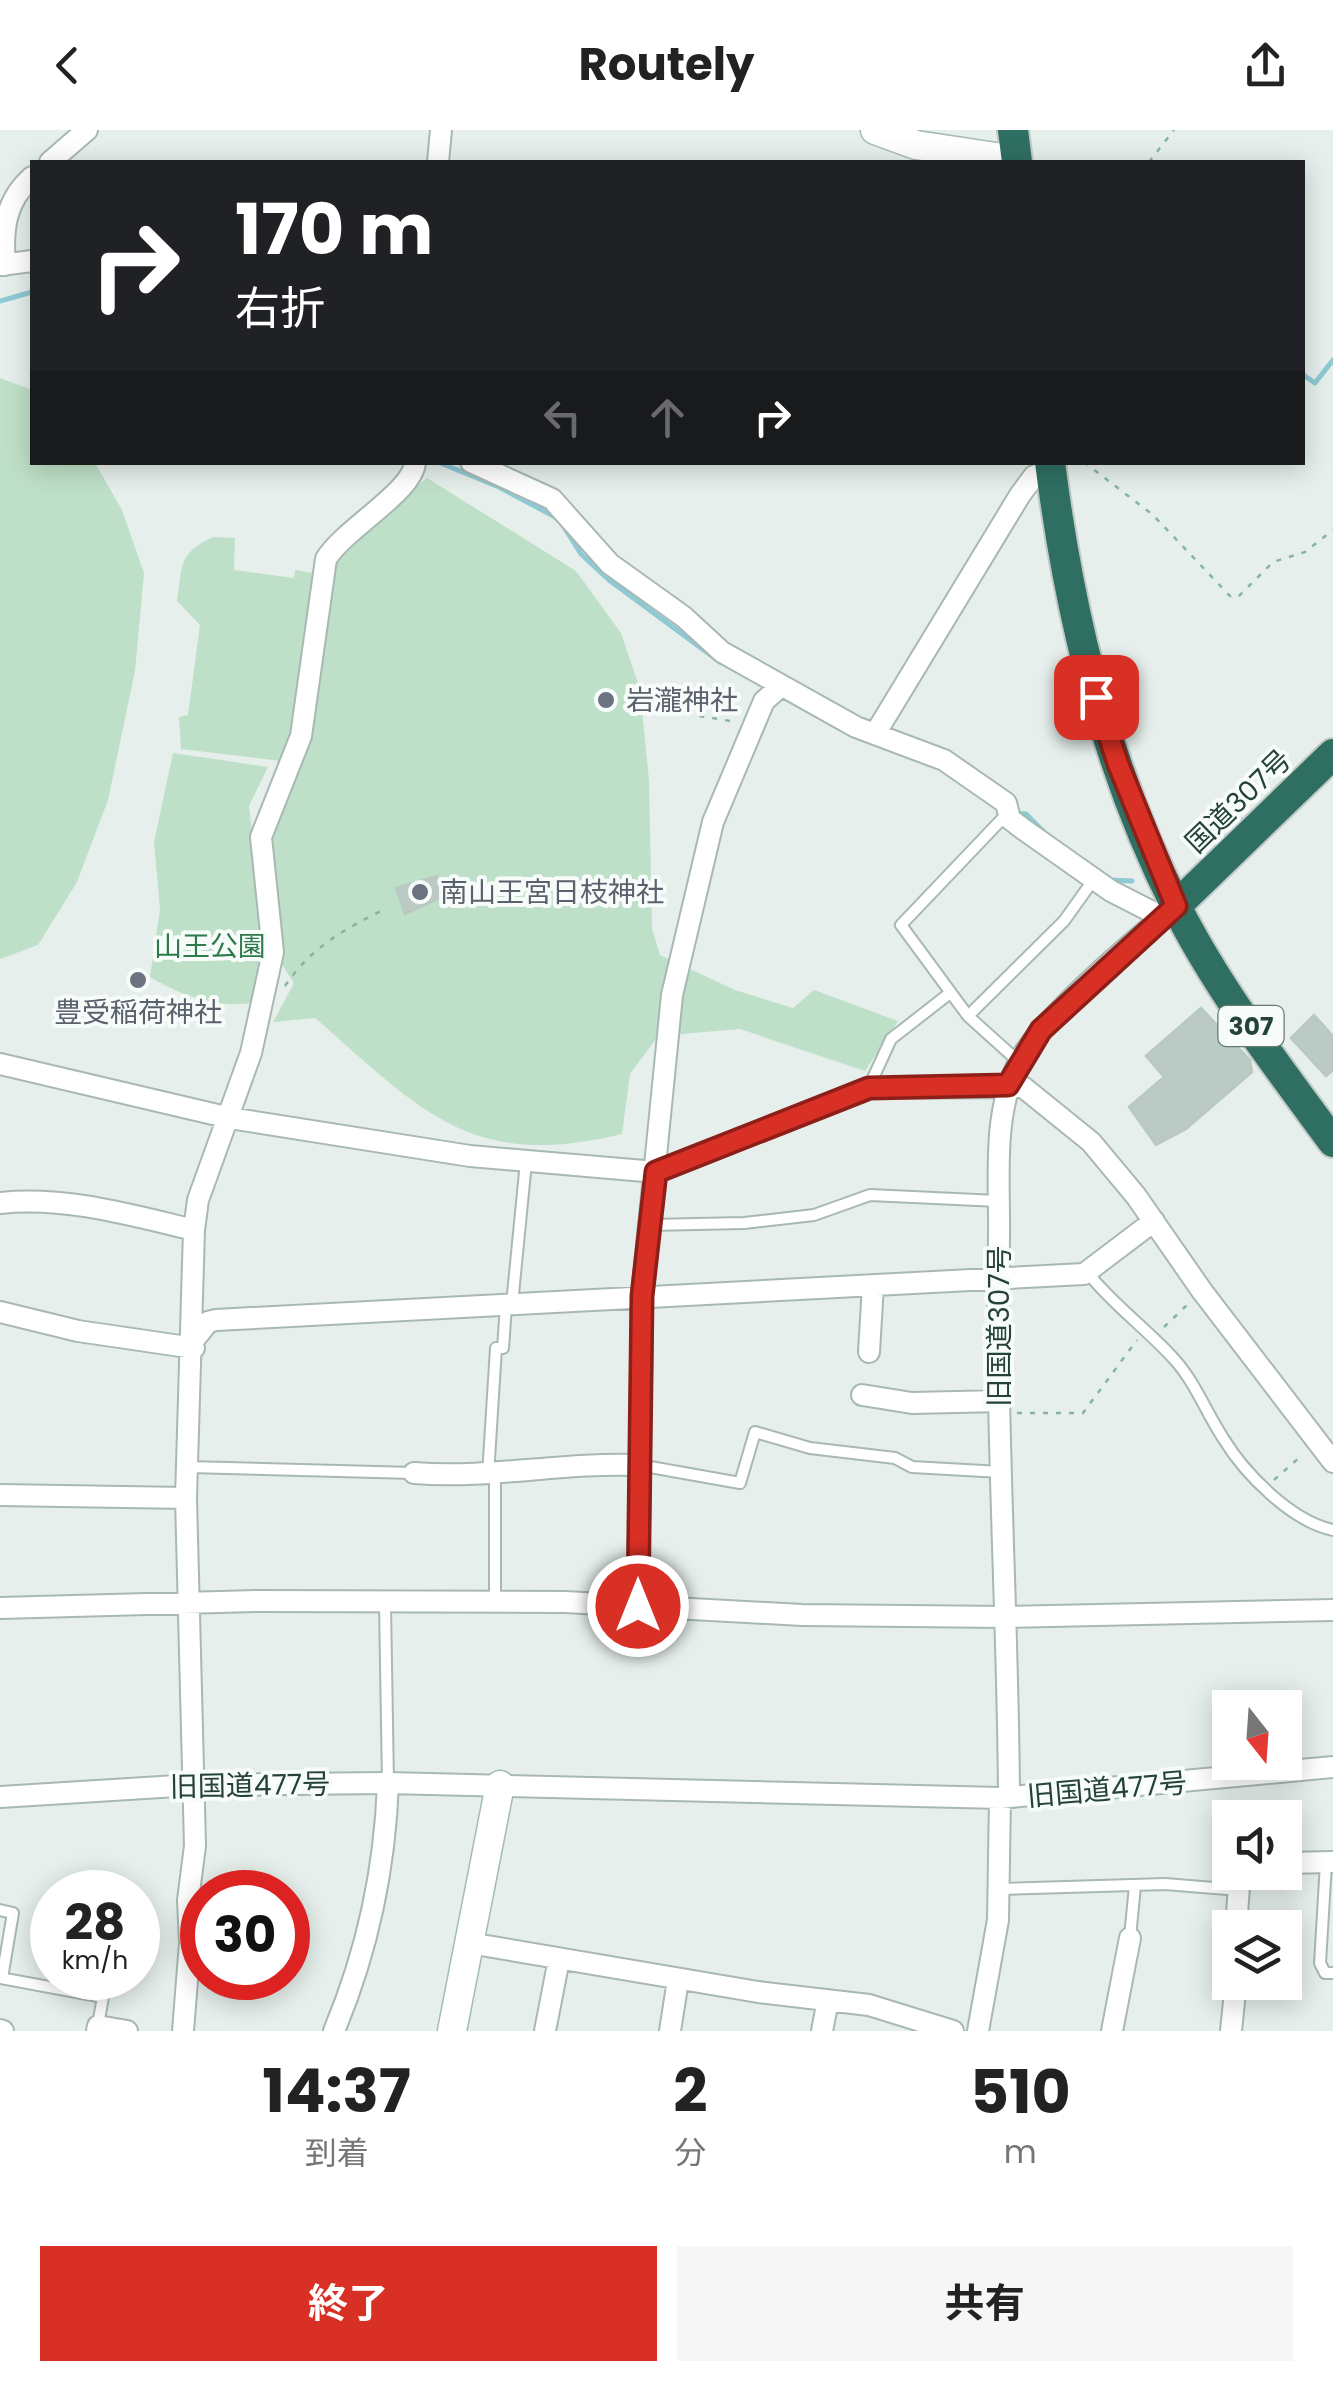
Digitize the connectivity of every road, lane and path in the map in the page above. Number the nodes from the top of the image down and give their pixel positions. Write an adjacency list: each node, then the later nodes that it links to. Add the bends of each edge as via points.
1 (88, 130): 6 (street)
2 (440, 130): 7 (street)
3 (875, 130): 5 (street, via 916,144)
4 (1174, 130): 8 (path)
5 (1015, 151)
6 (52, 160)
7 (438, 160)
8 (1151, 160)
9 (30, 179): 11 (street, via 8,211)
10 (30, 261): 11 (street)
11 (2, 265)
12 (415, 465): 33 (street, via 400,490 337,540 326,559 300,736 261,837 273,952)
13 (476, 465): 17 (street, via 552,500 627,578 722,652)
14 (1088, 465): 16 (path, via 1153,515 1230,596 1238,597 1273,562 1305,552)
15 (1050, 466): 20 (street, via 1020,495); 25 (highway, 307, via 1096,697)
16 (1333, 530)
17 (781, 686): 19 (street, via 764,700); 20 (street)
18 (648, 708): 19 (path)
19 (753, 724): 36 (street, via 713,822 677,967)
20 (875, 734): 22 (street, via 944,760)
21 (1333, 754): 25 (highway, 国道307号)
22 (1009, 814): 23 (street); 27 (lane, via 901,926)
23 (1094, 879): 25 (street); 28 (lane, via 1064,921)
24 (388, 908): 26 (path, via 308,954)
25 (1169, 912): 29 (street, 旧国道307号, via 1041,1030); 34 (highway, 307)
26 (284, 987)
27 (950, 993): 28 (lane); 32 (lane, via 891,1040)
28 (968, 1016): 29 (lane)
29 (1018, 1062): 31 (street, 旧国道307号)
30 (0, 1064): 33 (street)
31 (1008, 1085): 32 (street); 37 (street, 旧国道307号); 39 (street, via 1048,1104 1091,1142)
32 (869, 1088): 36 (street)
33 (230, 1118): 35 (street); 41 (street, via 198,1200)
34 (1333, 1142)
35 (526, 1161): 36 (street); 47 (lane)
36 (656, 1172): 40 (street)
37 (999, 1202): 40 (lane, via 870,1195 814,1215); 43 (street, 旧国道307号)
38 (0, 1204): 41 (street, via 74,1205)
39 (1154, 1221): 42 (street); 45 (street)
40 (650, 1225): 46 (street)
41 (194, 1230): 50 (street)
42 (1086, 1272): 43 (street); 49 (lane)
43 (998, 1280): 44 (street); 53 (street, 旧国道307号)
44 (873, 1286): 46 (street); 51 (street)
45 (1202, 1291): 49 (path); 54 (street)
46 (642, 1296): 47 (street); 56 (street)
47 (509, 1305): 50 (street, via 216,1320); 60 (lane, via 503,1348 496,1348)
48 (0, 1312): 50 (street, via 107,1336)
49 (1148, 1335): 53 (path, via 1082,1414); 61 (lane, via 1175,1360 1224,1441)
50 (194, 1344): 57 (street)
51 (869, 1352)
52 (862, 1395): 53 (street)
53 (1000, 1407): 58 (street, 旧国道307号)
54 (1318, 1442): 55 (street); 61 (path)
55 (1333, 1462)
56 (638, 1465): 58 (lane, via 740,1483 755,1432 810,1448 895,1458 912,1467); 60 (street, via 548,1466); 68 (street)
57 (188, 1467): 59 (lane); 63 (street)
58 (1002, 1472): 71 (street, 旧国道307号)
59 (414, 1473): 60 (street)
60 (492, 1476): 66 (lane)
61 (1269, 1490): 64 (lane, via 1314,1526)
62 (0, 1495): 63 (street)
63 (186, 1498): 65 (street)
64 (1333, 1530)
65 (187, 1602): 67 (street); 69 (street); 75 (street)
66 (494, 1602): 67 (street); 68 (street)
67 (385, 1604): 73 (lane)
68 (638, 1606): 71 (street)
69 (0, 1608)
70 (1333, 1610): 71 (street)
71 (1008, 1617): 77 (street, 旧国道307号)
72 (1333, 1767): 77 (street, 旧国道477号)
73 (388, 1783): 74 (street, 旧国道477号); 75 (street, 旧国道477号); 95 (street, via 382,1880)
74 (500, 1784): 77 (street); 85 (street)
75 (193, 1785): 76 (street, 旧国道477号); 94 (street)
76 (0, 1796)
77 (1004, 1798): 82 (street, 旧国道307号)
78 (1330, 1862): 79 (street); 87 (lane, via 1320,1963)
79 (1302, 1863)
80 (1212, 1884): 81 (lane)
81 (1135, 1886): 82 (lane); 84 (lane)
82 (999, 1890): 101 (street, 旧国道307号)
83 (0, 1910): 88 (lane, via 13,1913)
84 (1130, 1938): 102 (street)
85 (469, 1943): 86 (street); 96 (street)
86 (559, 1959): 89 (street); 97 (street)
87 (1333, 1972)
88 (1, 1978): 92 (lane, via 104,1997)
89 (678, 1980): 90 (street); 98 (street)
90 (828, 2000): 99 (street); 100 (street, via 869,2005)
91 (1234, 2000): 103 (street)
92 (98, 2029): 93 (street)
93 (127, 2031)
94 (184, 2031)
95 (334, 2031)
96 (452, 2031)
97 (545, 2031)
98 (670, 2031)
99 (822, 2031)
100 (953, 2031)
101 (978, 2031)
102 (1112, 2031)
103 (1231, 2031)

